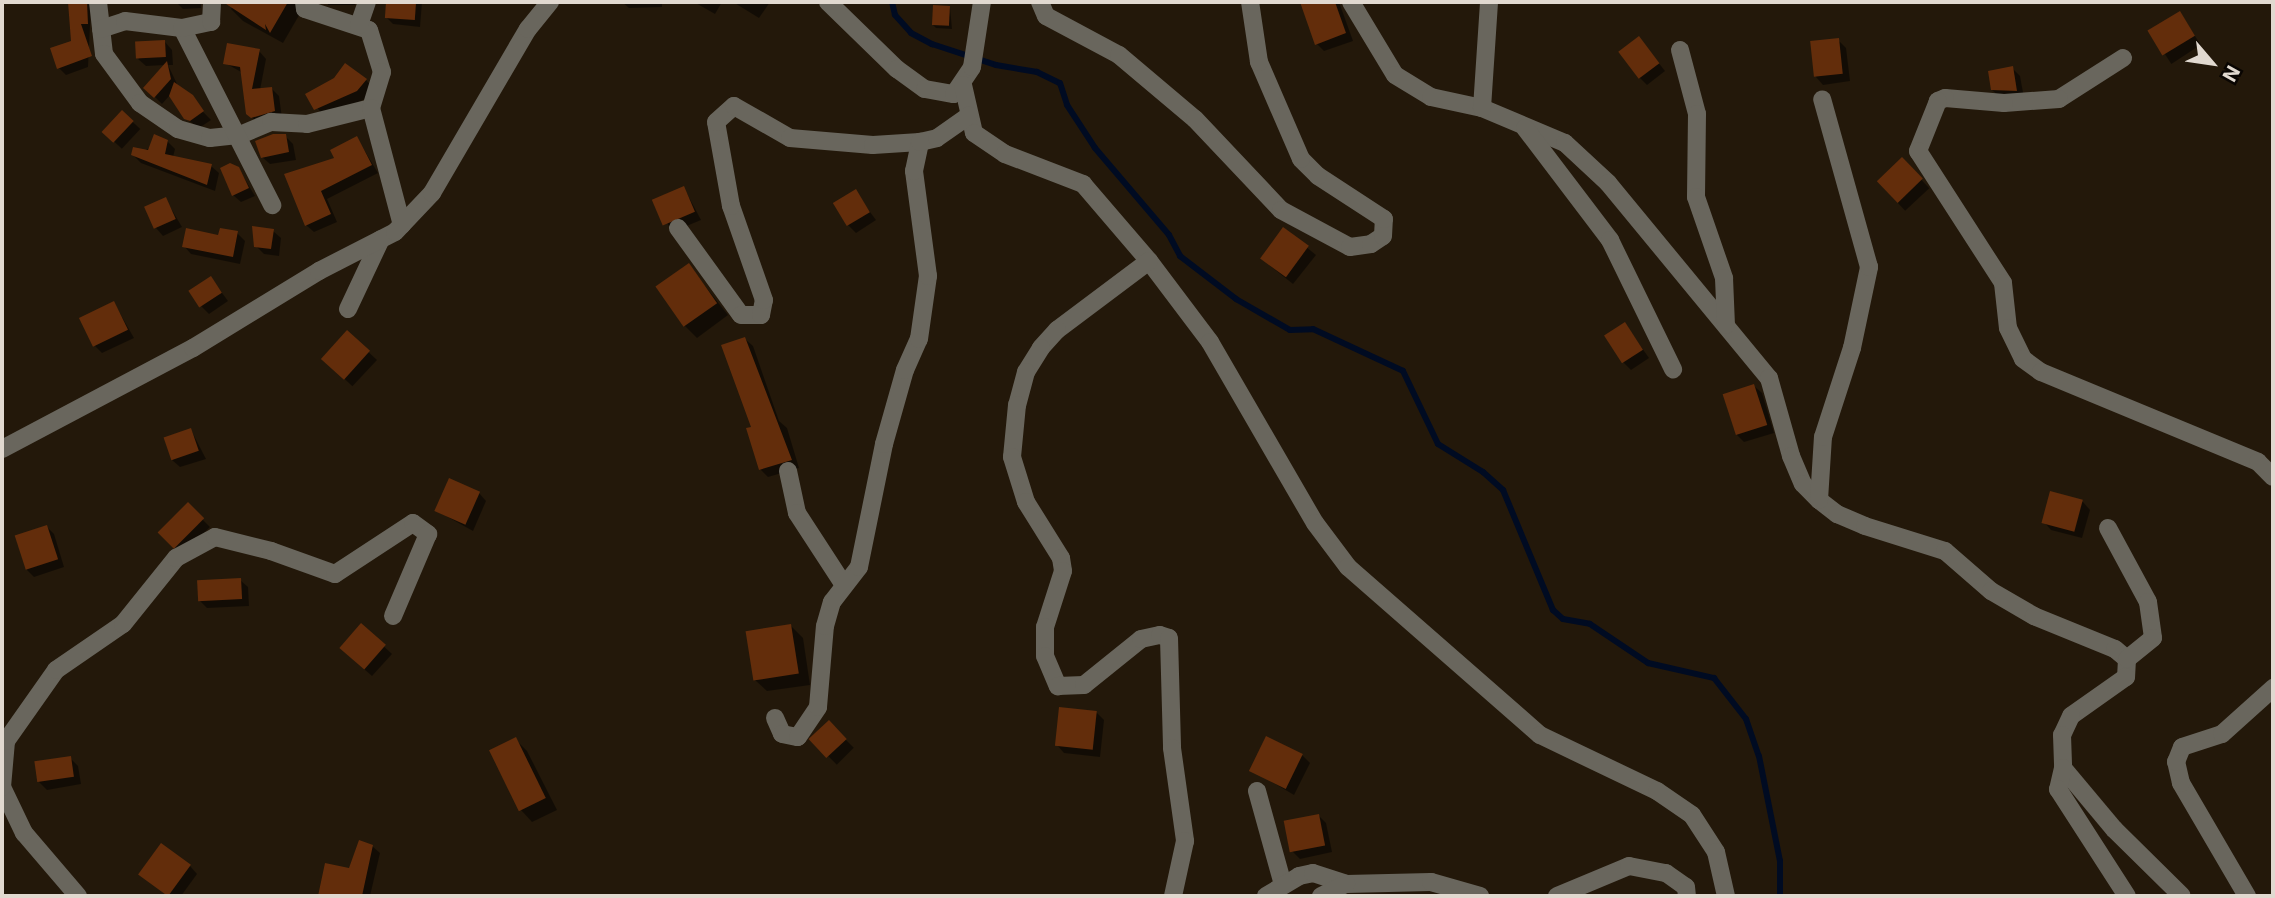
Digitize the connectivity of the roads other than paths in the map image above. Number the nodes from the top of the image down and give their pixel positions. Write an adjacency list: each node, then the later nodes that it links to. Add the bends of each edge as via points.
1 (98, 2): 14 (street)
2 (212, 2): 13 (street, via 211,22)
3 (304, 2): 12 (street, via 305,9)
4 (367, 2): 12 (street)
5 (550, 2): 26 (street, via 528,29 432,192)
6 (828, 2): 17 (street, via 897,69 925,89 954,94)
7 (982, 2): 17 (street, via 973,60)
8 (1040, 2): 9 (street, via 1046,16 1119,55 1195,119 1281,210 1350,247 1371,244 1383,236 1384,219 1318,176 1301,159 1259,62)
9 (1250, 2)
10 (1352, 2): 20 (street, via 1395,75 1431,97)
11 (1489, 2): 20 (street)
12 (359, 25): 19 (street, via 369,30 382,72)
13 (182, 28): 14 (street, via 125,21); 23 (street)
14 (101, 29): 23 (street, via 104,54 139,103 178,129 210,138)
15 (1679, 50): 31 (street, via 1697,114 1696,197 1724,278)
16 (2123, 58): 35 (street, via 2059,100 1938,101 1918,151 2003,283 2008,328 2023,359 2041,372 2258,462)
17 (963, 85): 21 (street)
18 (1822, 99): 36 (street, via 1869,267 1852,348 1823,437)
19 (371, 108): 23 (street, via 307,124 271,122); 26 (street)
20 (1482, 108): 22 (street)
21 (969, 116): 24 (street, via 937,138); 29 (street, via 974,133 992,147 1083,184)
22 (1523, 125): 31 (street, via 1565,143 1608,183); 32 (street, via 1609,240)
23 (240, 135): 25 (street)
24 (920, 142): 27 (street, via 873,145 790,138 734,106 716,121 731,206 764,300 761,315 741,315); 38 (street, via 914,171 929,276 926,310 884,444 859,567)
25 (272, 205)
26 (402, 225): 28 (street)
27 (678, 228)
28 (381, 239): 30 (street); 33 (street, via 193,348)
29 (1149, 261): 49 (street, via 1056,330 1041,348 1026,372 1017,405 1012,457 1026,502 1061,558 1063,571 1045,627 1047,665 1058,686 1084,685 1141,639 1170,638 1172,748 1185,841); 54 (street, via 1210,342 1315,523 1348,567 1540,735 1657,791 1692,815 1716,852)
30 (348, 309)
31 (1726, 325): 36 (street, via 1769,378 1791,456 1803,484)
32 (1673, 369)
33 (2, 449)
34 (788, 471): 38 (street, via 797,513)
35 (2273, 477)
36 (1819, 500): 40 (street, via 1865,526 1945,551 1991,591 2034,616 2115,649)
37 (2108, 528): 40 (street, via 2148,603 2154,638)
38 (844, 585): 42 (street, via 825,626 818,707 798,737 782,734)
39 (393, 616): 48 (street, via 428,534 413,523 335,574 215,537 176,558 123,624 56,670 6,741 2,786 24,833)
40 (2127, 659): 43 (street, via 2126,677 2071,716 2062,735)
41 (2273, 688): 57 (street, via 2222,734 2182,747 2176,762 2181,783)
42 (775, 718)
43 (2063, 768): 55 (street, via 2059,789); 56 (street, via 2114,829)
44 (1257, 791): 46 (street)
45 (1346, 884): 46 (street, via 1313,873); 47 (street); 51 (street, via 1431,882)
46 (1283, 885): 50 (street)
47 (1324, 895)
48 (78, 896)
49 (1173, 896)
50 (1266, 896)
51 (1480, 896)
52 (1557, 896): 53 (street, via 1629,866 1666,873 1686,887)
53 (1687, 896)
54 (1726, 896)
55 (2127, 896)
56 (2182, 896)
57 (2247, 896)

